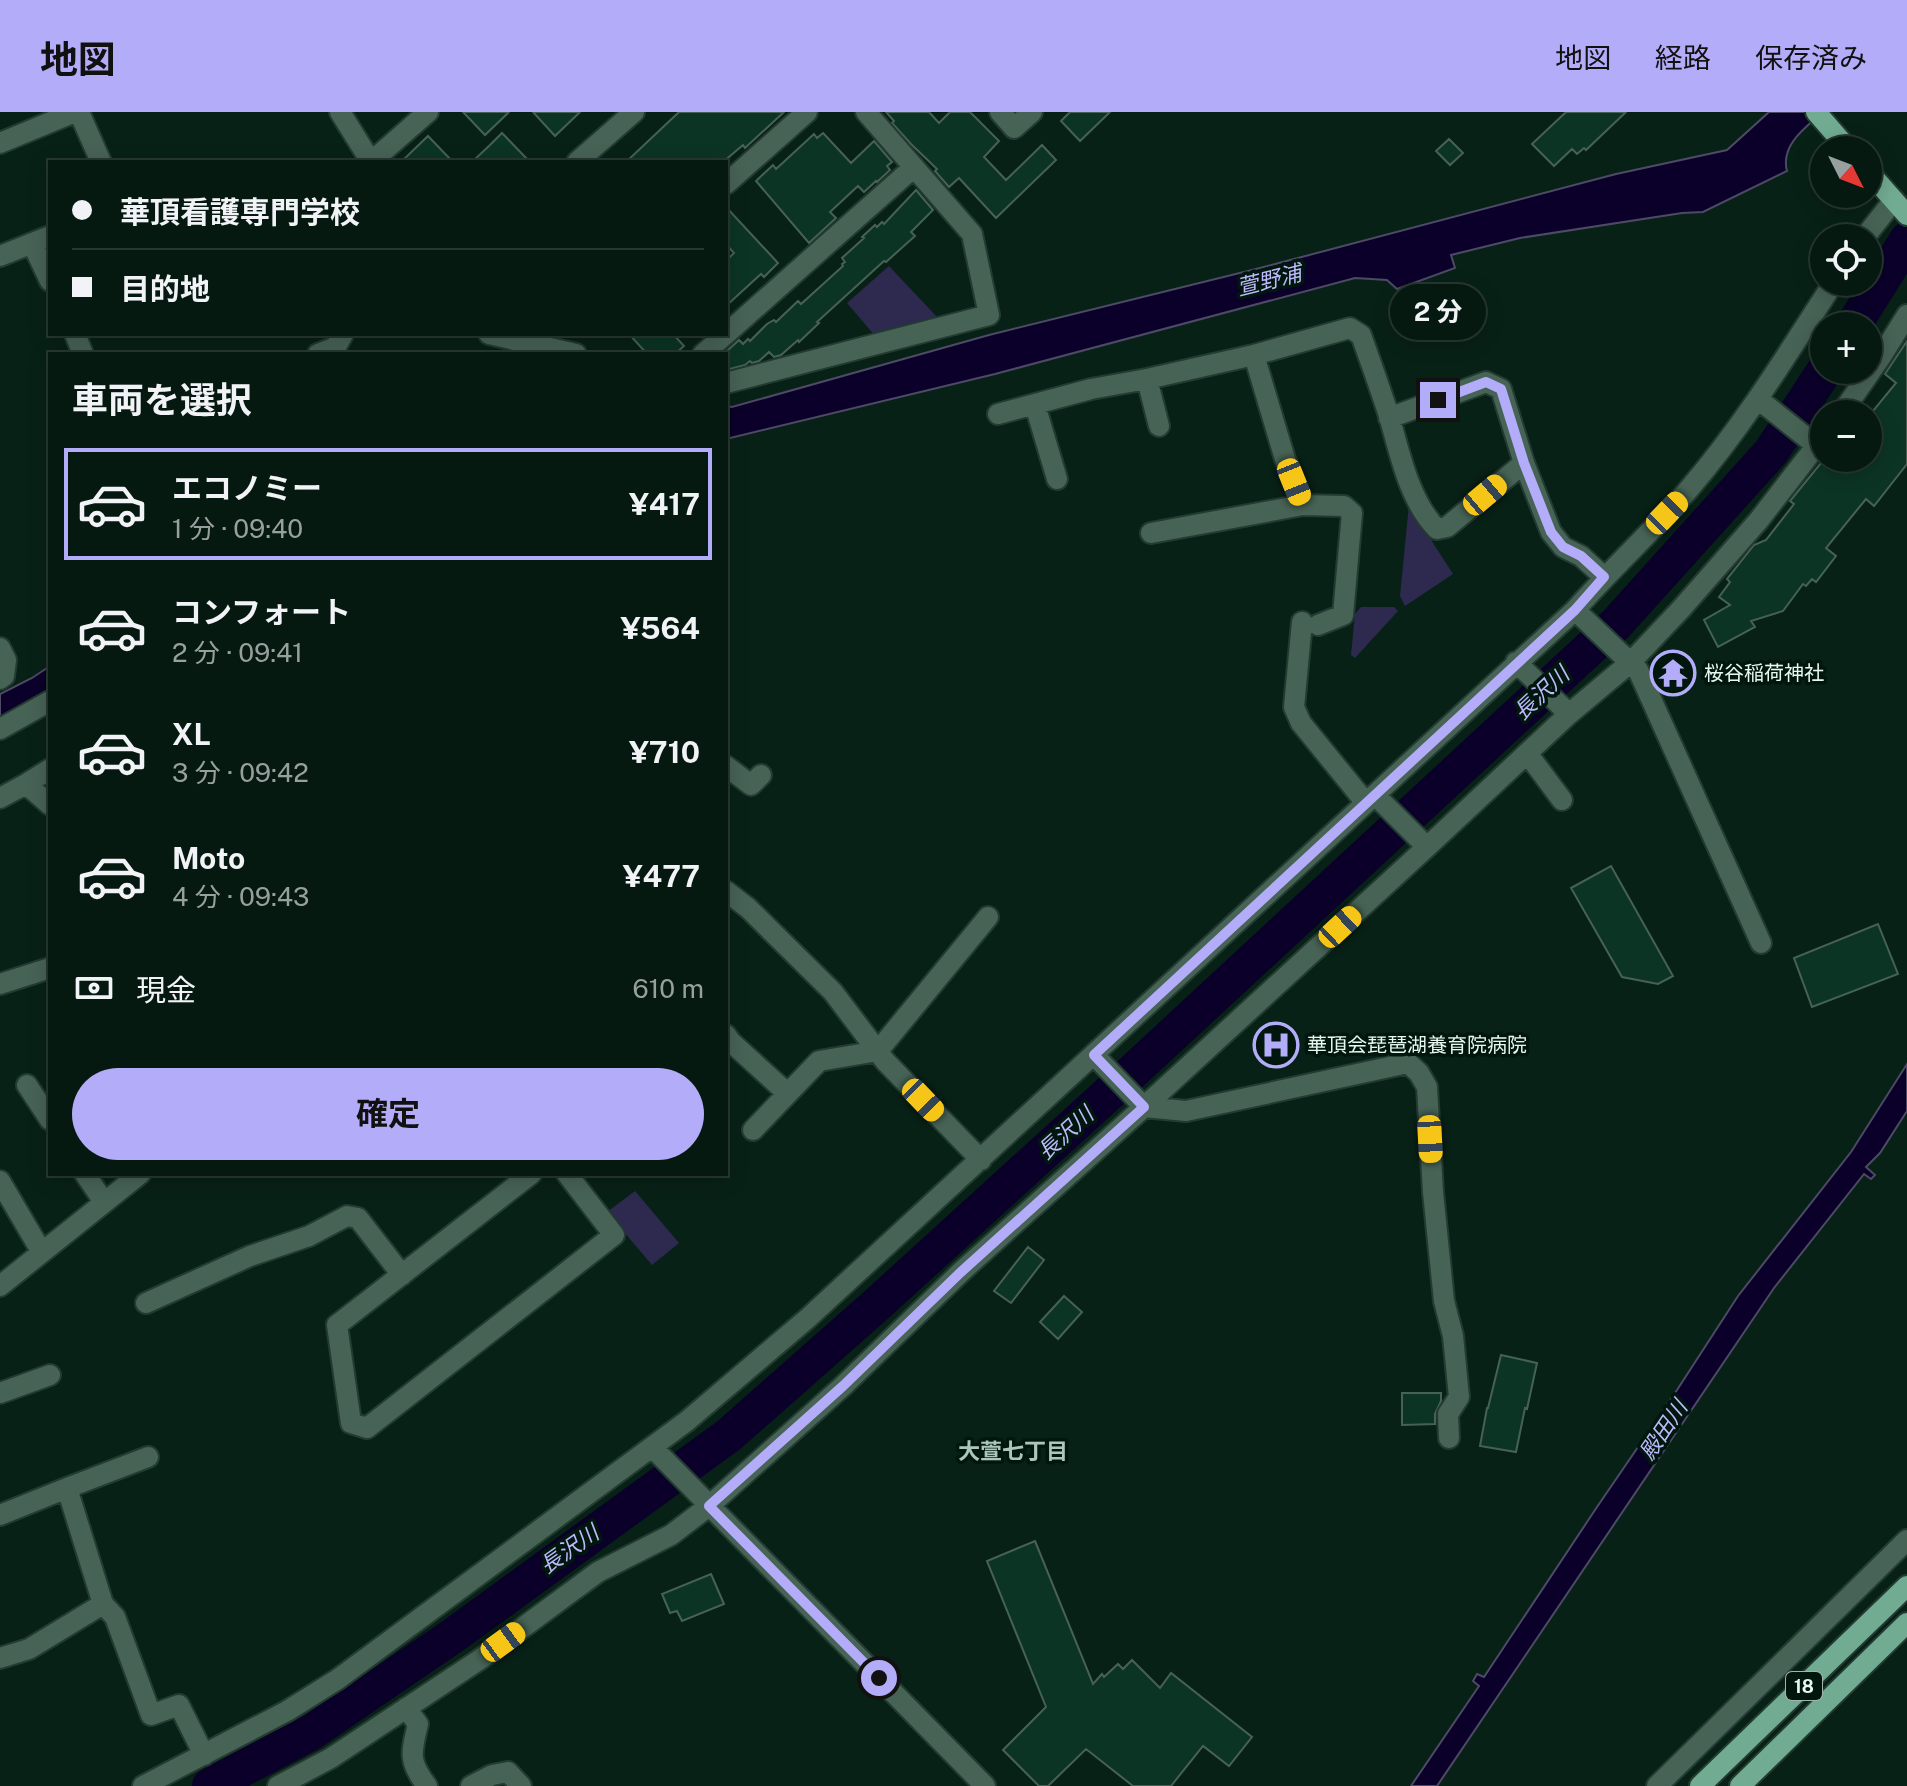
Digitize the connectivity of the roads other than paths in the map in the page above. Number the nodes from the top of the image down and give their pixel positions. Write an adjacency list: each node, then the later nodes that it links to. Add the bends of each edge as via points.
1 (77, 112): 11 (street); 12 (street)
2 (340, 112): 13 (street)
3 (428, 112): 14 (street)
4 (634, 112): 15 (street)
5 (807, 112): 17 (street)
6 (866, 112): 16 (street)
7 (1000, 112): 8 (street, via 1014,128)
8 (1032, 112)
9 (1820, 117): 10 (main road)
10 (1837, 136)
11 (0, 143)
12 (100, 160)
13 (370, 160)
14 (373, 160)
15 (579, 160)
16 (914, 167): 26 (street); 36 (street, via 972,234 989,315)
17 (728, 182)
18 (1882, 187): 19 (main road)
19 (1900, 207): 20 (street)
20 (1880, 224)
21 (41, 240): 22 (street); 23 (street)
22 (0, 256)
23 (48, 272)
24 (1826, 296): 38 (street)
25 (1907, 315): 37 (street)
26 (728, 332)
27 (342, 336): 31 (street, via 336,347)
28 (510, 336): 30 (street)
29 (724, 336): 33 (street)
30 (551, 340): 32 (street)
31 (323, 352)
32 (572, 352)
33 (705, 352)
34 (1254, 355): 35 (street); 41 (street, via 1350,328 1361,335); 47 (street)
35 (1147, 379): 39 (street); 42 (street)
36 (728, 382)
37 (1851, 400)
38 (1764, 404): 43 (street); 49 (street)
39 (1035, 405): 40 (street); 46 (street)
40 (998, 414)
41 (1389, 418): 45 (street, via 1486,382 1501,389); 45 (street, via 1405,474 1437,529 1447,527)
42 (1159, 426)
43 (1810, 436)
44 (1810, 451): 52 (street, via 1759,520 1681,609)
45 (1524, 463): 49 (street, via 1551,532)
46 (1057, 479)
47 (1303, 505): 48 (street); 64 (street, via 1344,506 1352,513 1343,615 1310,624 1294,707 1301,723)
48 (1151, 533)
49 (1604, 577): 50 (street)
50 (1579, 614): 52 (street); 53 (street)
51 (0, 648): 54 (street, via 6,660)
52 (1626, 658): 56 (street); 70 (street, via 1638,670)
53 (1520, 666): 56 (street); 64 (street)
54 (0, 679)
55 (48, 702): 57 (street)
56 (1564, 709): 58 (street)
57 (0, 729)
58 (1527, 753): 65 (street); 67 (street)
59 (728, 768): 61 (street, via 751,785)
60 (48, 770): 62 (street)
61 (761, 775)
62 (26, 784): 63 (street); 66 (street)
63 (0, 798)
64 (1374, 800): 67 (street); 75 (street)
65 (1562, 800)
66 (48, 803)
67 (1424, 844): 78 (street)
68 (728, 893): 74 (street, via 833,992)
69 (988, 917): 74 (street)
70 (1761, 943)
71 (48, 969): 72 (street)
72 (0, 984)
73 (728, 1041): 77 (street)
74 (878, 1051): 77 (street, via 819,1061); 81 (street)
75 (1098, 1059): 78 (street); 81 (street)
76 (27, 1085): 79 (street)
77 (787, 1093): 80 (street)
78 (1142, 1105): 94 (street, via 1186,1111 1408,1063 1419,1073 1427,1087 1444,1301 1459,1397 1448,1414); 98 (street, via 843,1386)
79 (48, 1117)
80 (753, 1130)
81 (981, 1160): 95 (street)
82 (86, 1176): 87 (street)
83 (137, 1176): 87 (street)
84 (528, 1176): 89 (street)
85 (569, 1176): 89 (street, via 614,1235 367,1428 351,1423 337,1325)
86 (0, 1181): 88 (street)
87 (104, 1202): 88 (street)
88 (41, 1251): 90 (street)
89 (402, 1275): 91 (street, via 358,1218 347,1216)
90 (0, 1286)
91 (146, 1303)
92 (50, 1375): 93 (street)
93 (0, 1393)
94 (1449, 1438)
95 (657, 1452): 98 (street); 106 (street, via 338,1679)
96 (148, 1457): 97 (street)
97 (67, 1488): 99 (street); 102 (street)
98 (705, 1502): 105 (street, via 671,1535 598,1572); 112 (street)
99 (0, 1515)
100 (1907, 1540): 113 (street)
101 (1907, 1586): 114 (main road, 18)
102 (103, 1604): 104 (street, via 29,1649); 106 (street, via 115,1617 151,1715 179,1705)
103 (1907, 1623): 115 (main road, 18)
104 (0, 1658)
105 (406, 1708): 108 (street); 109 (street, via 418,1724 411,1752 415,1771)
106 (204, 1755): 107 (street)
107 (143, 1786)
108 (278, 1786)
109 (427, 1786)
110 (471, 1786): 111 (street, via 508,1772)
111 (521, 1786)
112 (985, 1786)
113 (1657, 1786)
114 (1700, 1786)
115 (1740, 1786)

